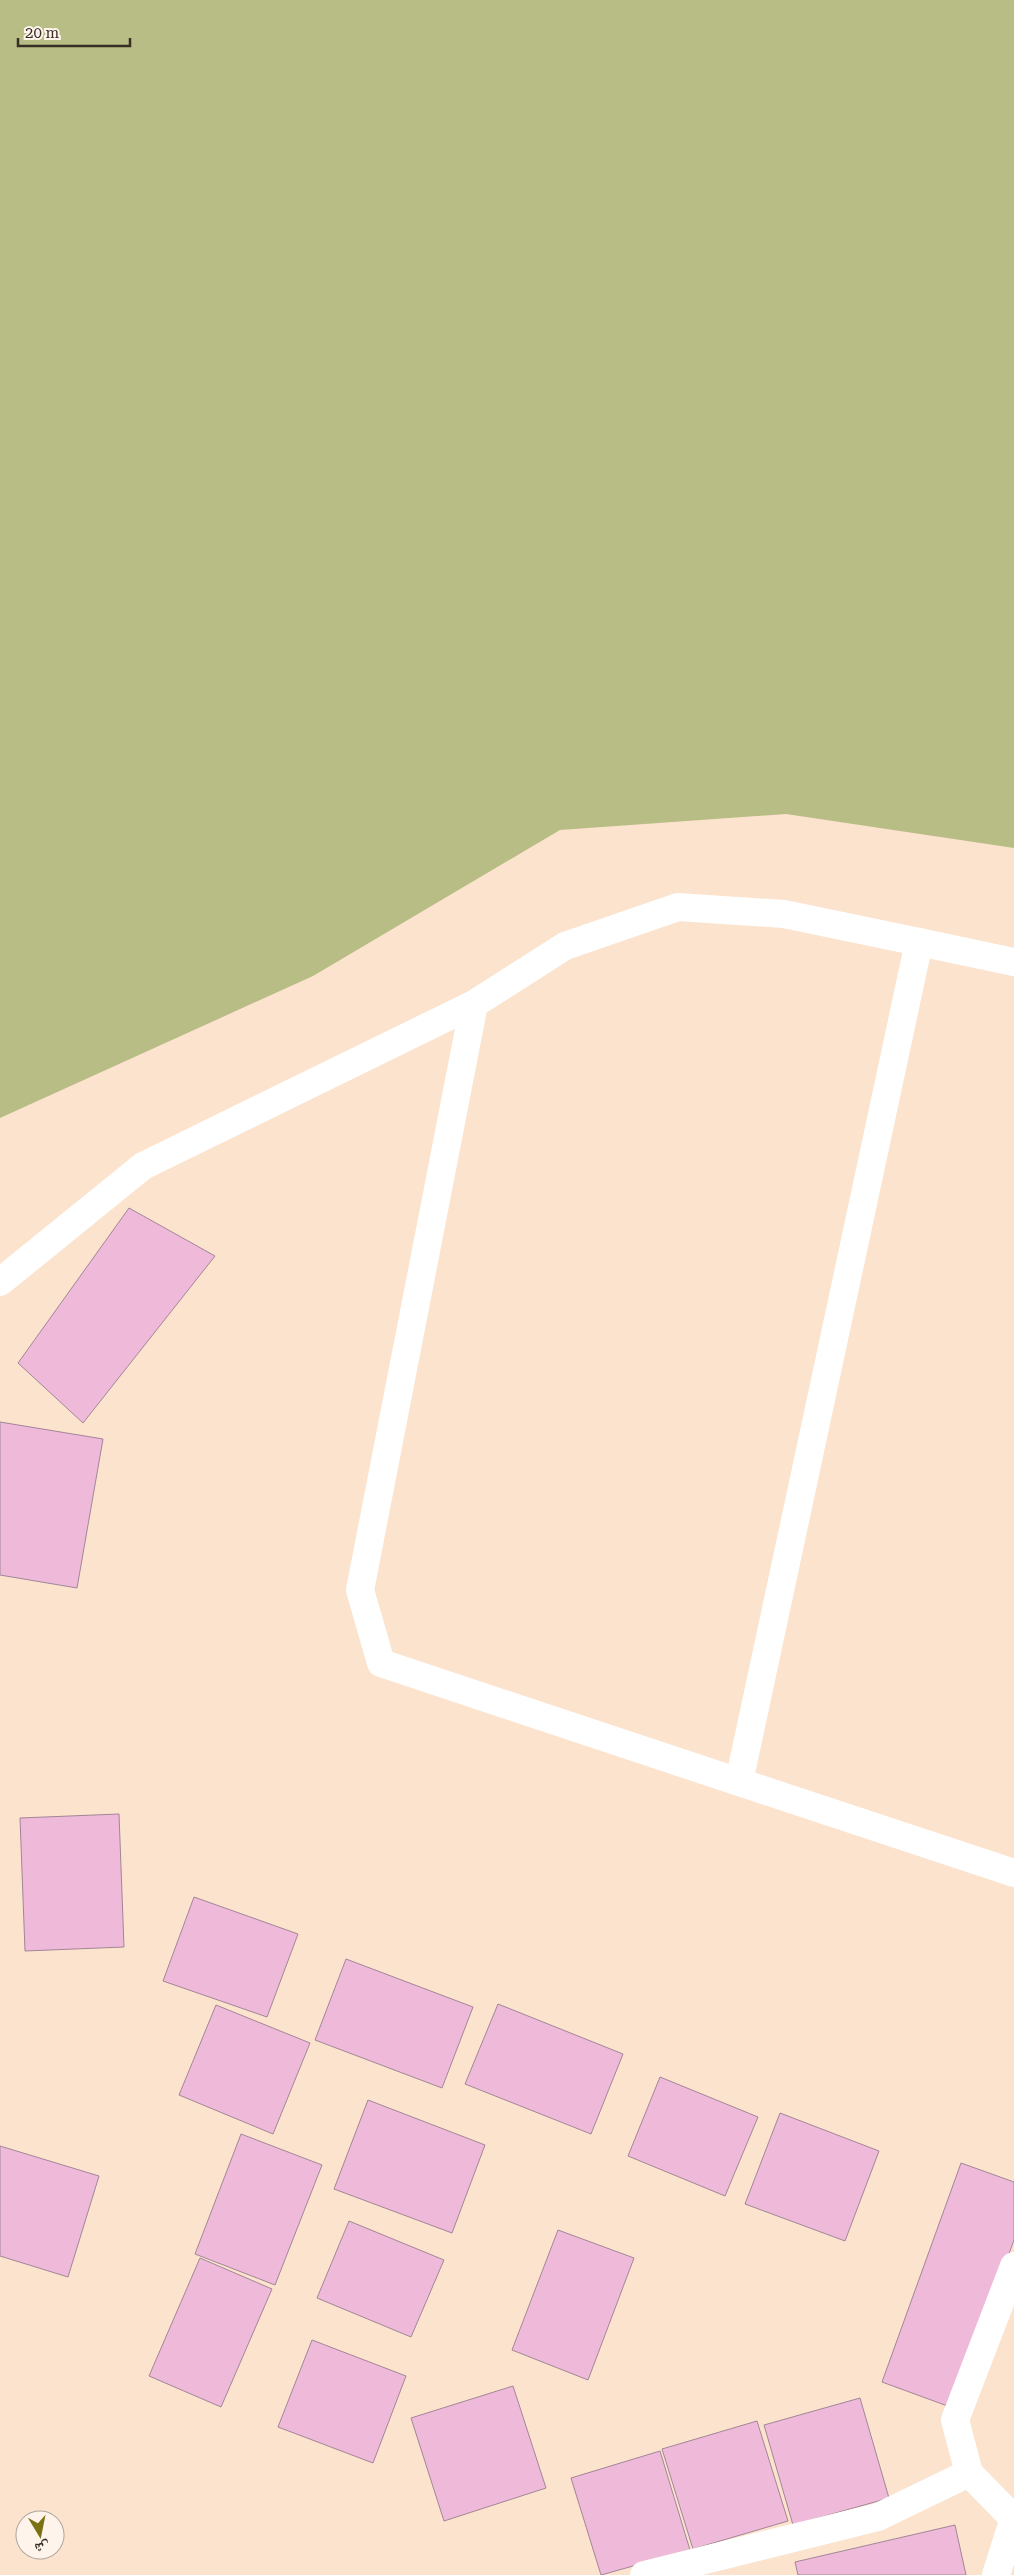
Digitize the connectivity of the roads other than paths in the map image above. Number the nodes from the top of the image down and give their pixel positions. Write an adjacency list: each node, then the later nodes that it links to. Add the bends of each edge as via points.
1 (919, 942): 2 (street); 3 (street, via 784,914 678,907 565,946); 5 (street)
2 (1014, 962)
3 (474, 1004): 4 (street, via 143,1166); 5 (street, via 360,1590 381,1663)
4 (0, 1282)
5 (738, 1782): 6 (street)
6 (1014, 1873)
7 (1014, 2266): 8 (street, via 955,2420)
8 (969, 2473): 9 (street); 10 (street, via 878,2517)
9 (1014, 2518): 11 (street)
10 (644, 2575)
11 (996, 2575)

